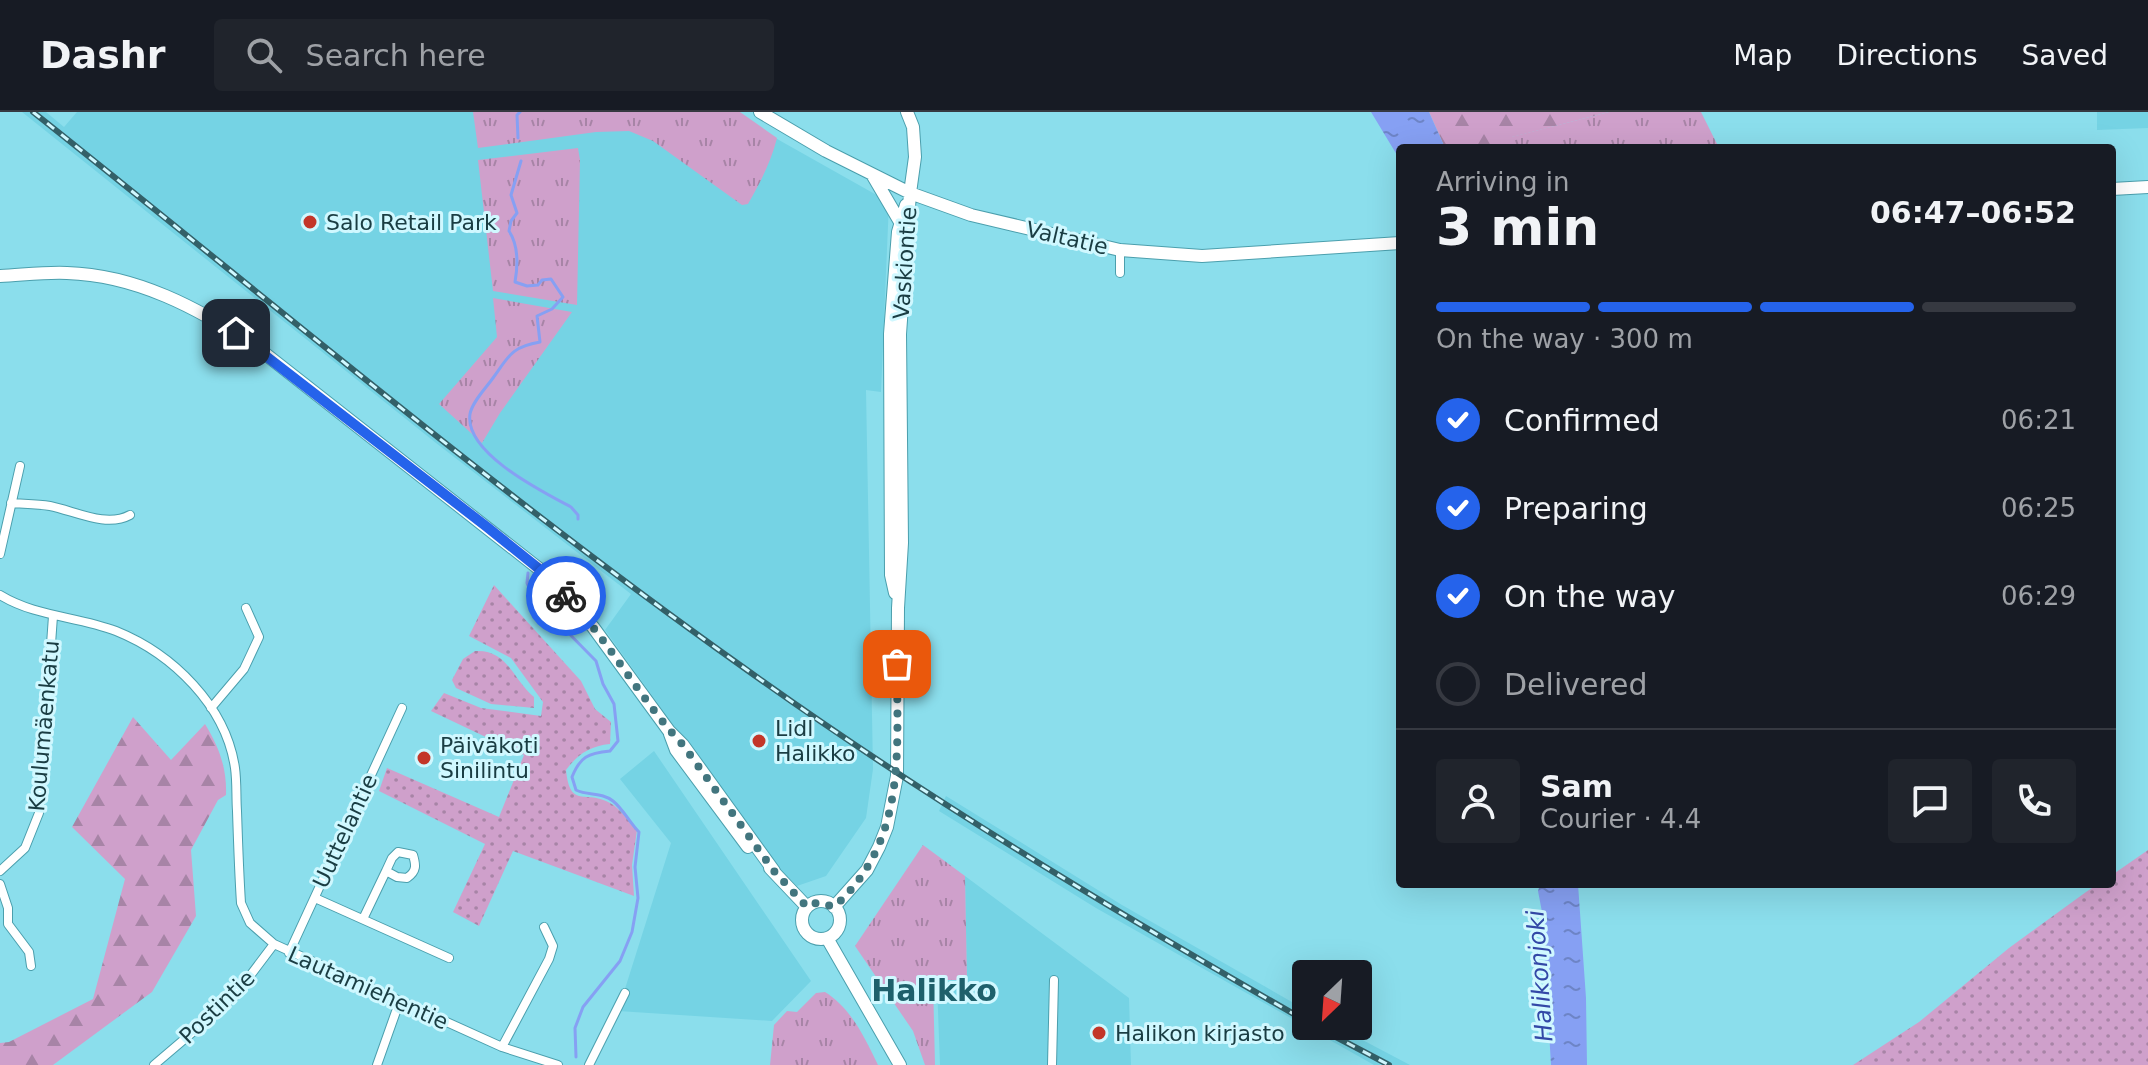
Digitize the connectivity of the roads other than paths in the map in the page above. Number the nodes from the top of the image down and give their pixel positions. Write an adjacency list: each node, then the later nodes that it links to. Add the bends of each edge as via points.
1 (760, 112): 3 (main road, Valtatie)
2 (907, 112): 6 (main road, via 915,157)
3 (873, 176): 6 (main road, Valtatie); 7 (main road)
4 (2148, 187): 5 (main road)
5 (2116, 189)
6 (910, 193): 7 (main road, Vaskiontie); 9 (main road, Valtatie, via 984,218); 18 (main road, Vaskiontie, via 900,334)
7 (900, 222): 18 (main road, Vaskiontie, via 889,403 891,575)
8 (1396, 243): 9 (main road, Valtatie, via 1202,256)
9 (1120, 250): 10 (street)
10 (1120, 273)
11 (0, 276): 26 (main road, via 108,277 162,293 254,345 538,568 593,627 721,813)
12 (20, 466): 13 (street)
13 (11, 503): 14 (street, via 108,520); 15 (street)
14 (130, 515)
15 (0, 554)
16 (0, 596): 19 (street, Lautamiehentie)
17 (246, 608): 20 (street, via 259,637 244,669)
18 (898, 608): 27 (main road, Vaskiontie, via 897,776 887,827 867,870)
19 (53, 616): 20 (street, Lautamiehentie, via 106,628 154,651 195,686); 22 (street, Koulumäenkatu, via 39,813 25,848)
20 (211, 708): 31 (street, Lautamiehentie, via 227,735 235,768 241,903 250,923)
21 (402, 708): 25 (street, Uuttelantie)
22 (0, 871)
23 (386, 871): 28 (street)
24 (0, 884): 34 (street, via 8,924 29,952)
25 (315, 898): 28 (street); 32 (street, Uuttelantie)
26 (807, 907): 27 (main road, via 818,902); 30 (main road, via 802,919 806,931)
27 (834, 907): 30 (main road, via 839,924)
28 (363, 919): 33 (street)
29 (544, 927): 38 (street, via 553,946 549,959)
30 (827, 938): 43 (main road)
31 (274, 944): 32 (street, Lautamiehentie); 39 (street, Postintie, via 234,997)
32 (289, 953): 37 (street, Lautamiehentie)
33 (449, 958)
34 (31, 966)
35 (1054, 980): 44 (street)
36 (625, 993): 42 (street)
37 (399, 1003): 38 (street, Lautamiehentie); 40 (street)
38 (502, 1047): 41 (street, Lautamiehentie)
39 (154, 1065)
40 (377, 1065)
41 (558, 1065)
42 (589, 1065)
43 (900, 1065)
44 (1052, 1065)

